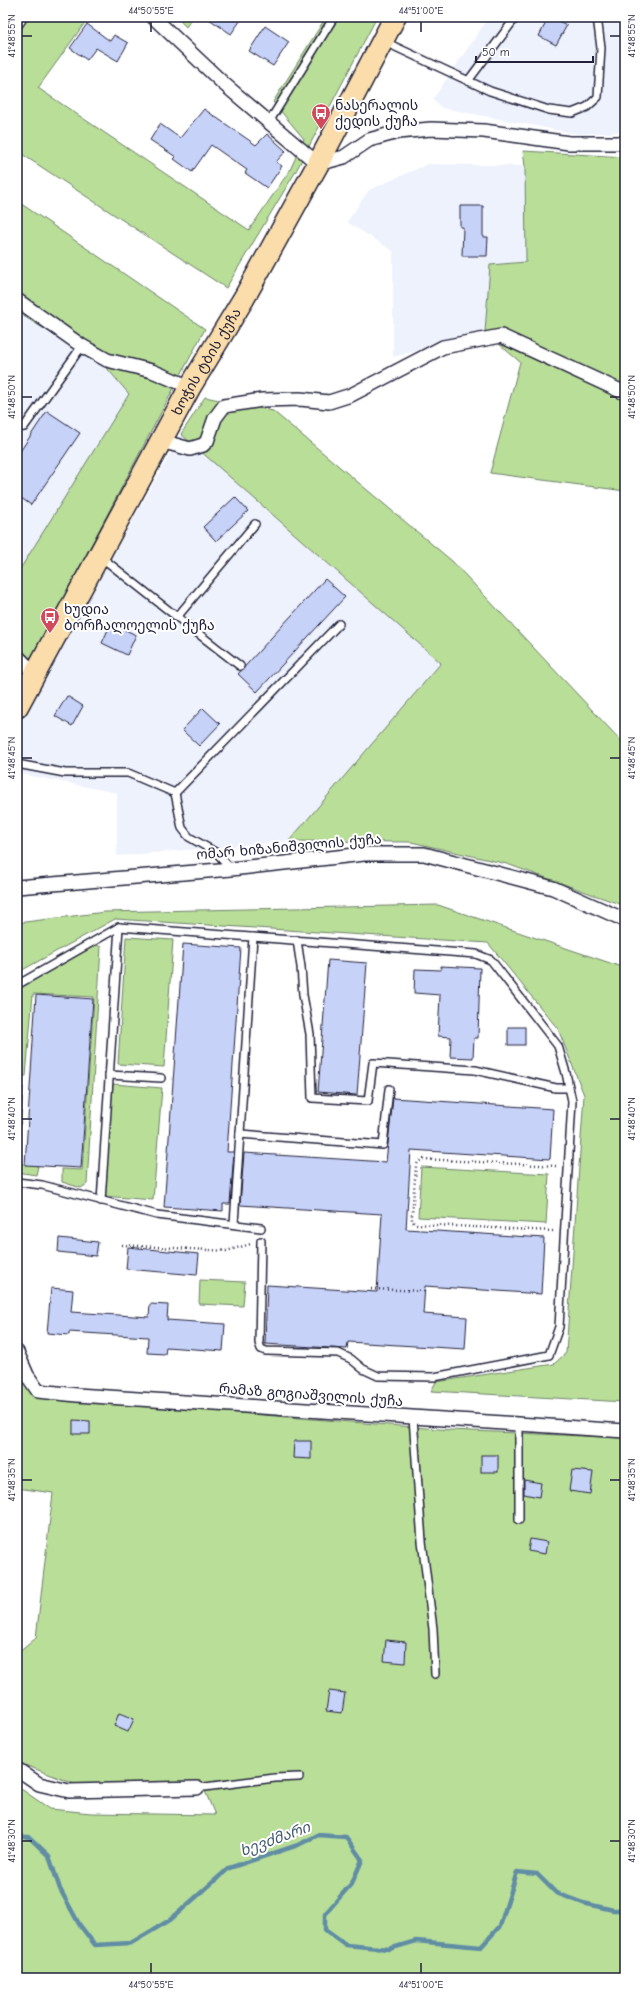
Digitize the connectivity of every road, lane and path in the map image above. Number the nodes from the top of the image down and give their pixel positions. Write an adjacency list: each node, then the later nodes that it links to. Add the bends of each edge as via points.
1 (24, 17): 7 (lane)
2 (153, 17): 10 (street, via 224,84)
3 (334, 17): 10 (lane)
4 (395, 17): 8 (main road, ხოჭის ტბის ქუჩა)
5 (516, 17): 9 (lane)
6 (597, 17): 9 (lane, via 601,48 598,97 587,107 572,113 549,110)
7 (17, 27)
8 (383, 41): 9 (lane); 12 (main road, ხოჭის ტბის ქუჩა)
9 (468, 81)
10 (270, 122): 12 (street)
11 (625, 143): 12 (street, via 569,143 484,131 431,129 398,132 369,140 344,157)
12 (318, 164): 15 (main road, ხოჭის ტბის ქუჩა, via 244,298)
13 (17, 300): 14 (street)
14 (82, 346): 15 (street, via 107,360 152,371); 17 (lane, via 24,427)
15 (190, 387): 18 (main road, ხოჭის ტბის ქუჩა)
16 (625, 393): 18 (street, via 501,336 443,347 351,395 329,402 300,399 262,400 224,406 215,418 207,441 203,445 190,449)
17 (17, 428)
18 (161, 441): 20 (main road, ხოჭის ტბის ქუჩა)
19 (255, 524): 21 (lane)
20 (99, 556): 21 (lane); 25 (main road, ხოჭის ტბის ქუჩა)
21 (177, 617): 24 (lane)
22 (339, 624): 28 (lane)
23 (17, 656): 25 (street)
24 (240, 666)
25 (35, 674): 26 (main road, ხოჭის ტბის ქუჩა)
26 (17, 707)
27 (17, 764): 28 (lane, via 65,773 128,773)
28 (175, 793): 29 (lane, via 182,828 189,836 217,853)
29 (231, 869): 30 (street, ომარ ხიზანიშვილის ქუჩა); 31 (street, ომარ ხიზანიშვილის ქუჩა, via 364,854 424,854 553,888)
30 (17, 887)
31 (625, 920)
32 (119, 927): 33 (lane); 35 (lane); 36 (lane)
33 (253, 937): 34 (lane); 40 (lane)
34 (297, 940): 38 (lane, via 476,954 491,960 558,1046); 38 (lane, via 310,1034 312,1098 368,1101 373,1063 475,1070 556,1088)
35 (17, 985)
36 (109, 1075): 37 (lane); 43 (lane)
37 (161, 1078)
38 (569, 1088): 41 (lane, via 572,1101)
39 (389, 1089): 40 (lane, via 383,1145)
40 (240, 1134): 44 (lane)
41 (568, 1167): 46 (lane); 46 (path, via 423,1158 416,1166 412,1215 415,1224)
42 (17, 1182): 43 (lane, via 42,1185)
43 (101, 1201): 44 (lane, via 156,1215)
44 (234, 1224): 45 (lane)
45 (261, 1228)
46 (564, 1232): 47 (lane, via 559,1327 549,1355 434,1377 378,1376 338,1353 261,1349)
47 (261, 1241): 48 (path, via 226,1251)
48 (122, 1245)
49 (371, 1289): 50 (path)
50 (426, 1291)
51 (17, 1352): 52 (street, რამაზ გოგიაშვილის ქუჩა, via 38,1391)
52 (413, 1418): 53 (street, რამაზ გოგიაშვილის ქუჩა); 56 (lane)
53 (519, 1425): 54 (street, რამაზ გოგიაშვილის ქუჩა); 55 (lane)
54 (625, 1431)
55 (519, 1520)
56 (435, 1674)
57 (17, 1769): 59 (street, via 39,1784 69,1791)
58 (299, 1777): 59 (lane)
59 (197, 1788)

